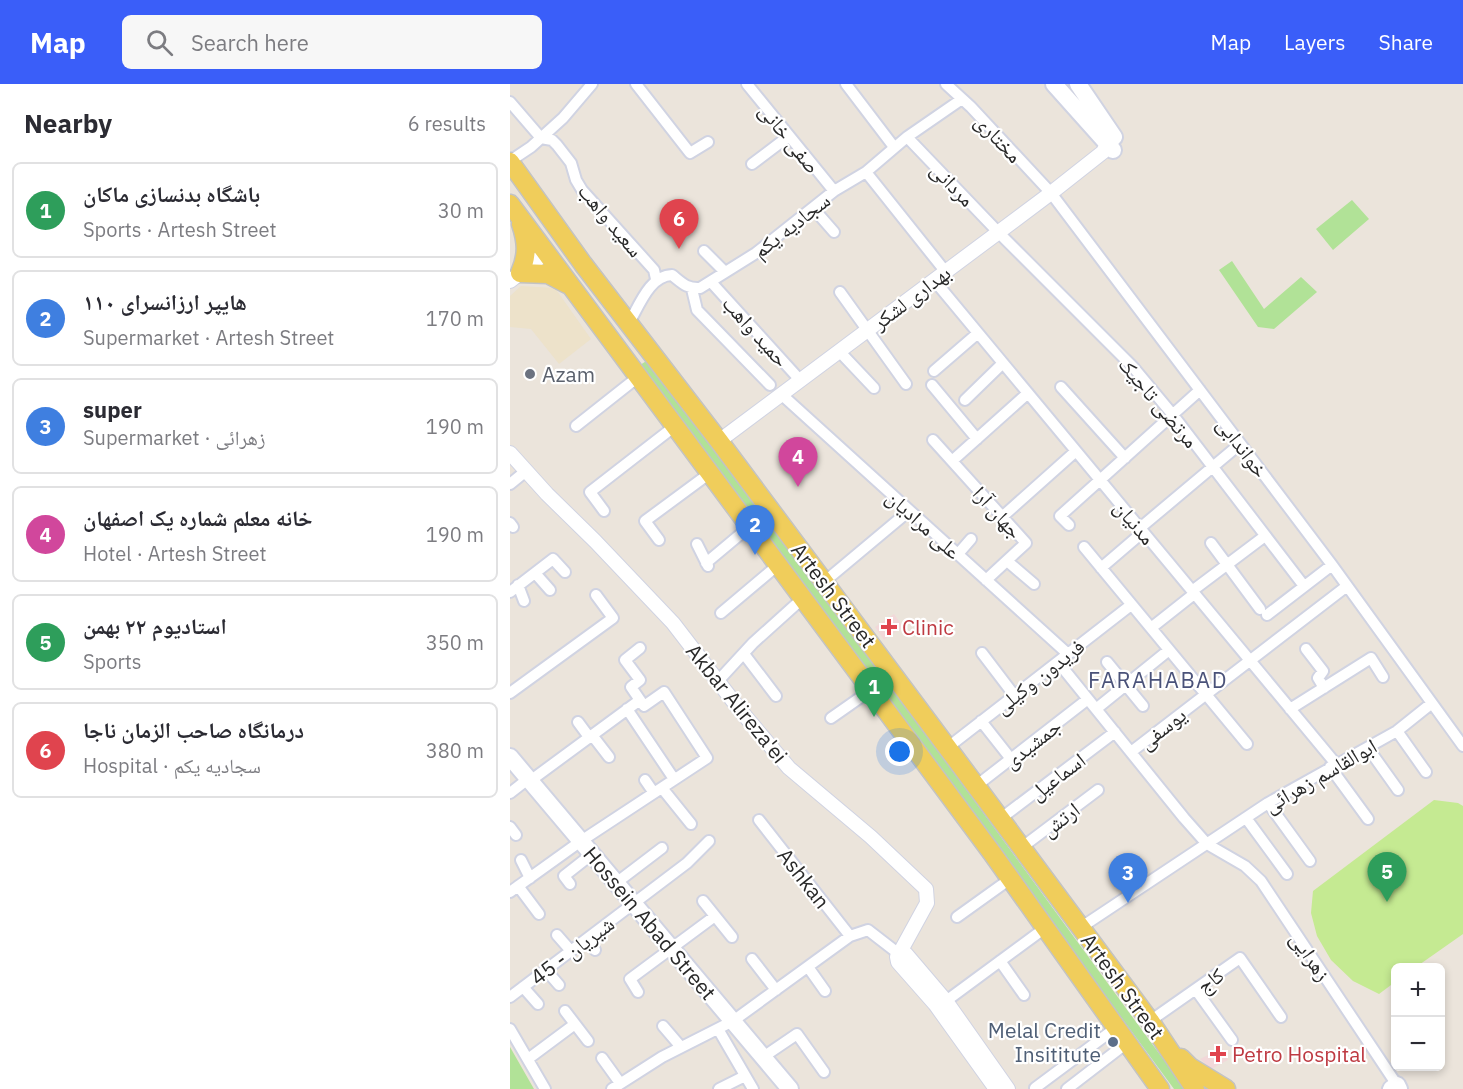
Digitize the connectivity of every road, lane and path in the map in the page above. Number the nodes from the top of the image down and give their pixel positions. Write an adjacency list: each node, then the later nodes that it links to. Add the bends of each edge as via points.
1 (592, 84): 12 (street)
2 (636, 84): 13 (street, via 690,153)
3 (747, 84): 10 (street, صفی خانی)
4 (846, 84): 15 (street)
5 (946, 84): 8 (street, مختاری)
6 (1054, 84): 14 (main road)
7 (1078, 84): 14 (main road)
8 (962, 99): 11 (street, سجادیه یکم); 21 (street, مختاری)
9 (510, 102): 12 (street, سعید واهب)
10 (789, 136): 17 (street); 20 (street, صفی خانی)
11 (907, 136): 15 (street, سجادیه یکم); 26 (street, مردانی)
12 (541, 138): 16 (street); 33 (street, سعید واهب, via 557,145 571,163 582,190 654,270)
13 (708, 142)
14 (1111, 146): 21 (street, بهداری لشکر)
15 (894, 147): 18 (street, سجادیه یکم)
16 (510, 162): 24 (main road, Artesh Street)
17 (752, 164)
18 (866, 172): 20 (street, سجادیه یکم); 31 (street, مدنیان)
19 (510, 187): 24 (main road, via 541,228)
20 (834, 191): 22 (street, سجادیه یکم)
21 (1051, 193): 26 (street, بهداری لشکر); 51 (street, خواندابی)
22 (813, 208): 25 (street); 30 (street, سجادیه یکم)
23 (514, 209): 28 (main road, Artesh Street); 32 (main road, via 526,241 526,260)
24 (552, 221): 29 (main road, Artesh Street)
25 (834, 232)
26 (998, 232): 31 (street, بهداری لشکر); 54 (street, مرتضی تاجیک, via 1133,367)
27 (704, 251): 30 (street)
28 (546, 253): 29 (main road, via 570,255); 32 (street); 35 (main road, Artesh Street)
29 (583, 264): 38 (main road, Artesh Street)
30 (725, 272): 34 (street, سجادیه یکم)
31 (940, 275): 39 (street, بهداری لشکر); 40 (street, مدنیان)
32 (515, 277): 35 (main road, via 548,274)
33 (656, 279): 36 (street, via 672,275); 38 (street)
34 (711, 282): 36 (street, سجادیه یکم); 45 (street, حمید واهب)
35 (573, 289): 44 (main road, Artesh Street)
36 (692, 289): 50 (street, علی مرادیان, via 697,310)
37 (840, 292): 39 (street)
38 (629, 323): 59 (main road, Artesh Street)
39 (867, 330): 41 (street, بهداری لشکر); 46 (street)
40 (978, 333): 42 (street, مدنیان); 43 (street)
41 (839, 351): 45 (street, بهداری لشکر); 49 (street)
42 (1003, 363): 52 (street, مدنیان); 53 (street)
43 (934, 371)
44 (638, 377): 55 (street); 56 (main road, Artesh Street)
45 (800, 380): 50 (street, بهداری لشکر)
46 (906, 384)
47 (932, 386): 57 (street)
48 (1061, 387): 63 (street)
49 (874, 388)
50 (776, 389): 59 (street, بهداری لشکر); 71 (street, علی مرادیان)
51 (1200, 390): 54 (street); 60 (street, خواندابی)
52 (1028, 393): 57 (street); 61 (street, مدنیان)
53 (965, 400)
54 (1173, 415): 63 (street); 65 (street, مرتضی تاجیک)
55 (576, 426)
56 (675, 426): 67 (main road, Artesh Street); 70 (street, via 590,492)
57 (977, 439): 64 (street)
58 (933, 440): 64 (street, جهان آرا)
59 (719, 441): 91 (main road, Artesh Street)
60 (1240, 444): 65 (street); 86 (street, خواندابی)
61 (1076, 451): 68 (street, مدنیان); 72 (street)
62 (510, 453): 66 (street, Akbar Alireza'ei)
63 (1125, 458): 68 (street)
64 (952, 461): 72 (street, جهان آرا)
65 (1213, 467): 75 (street); 76 (street, مرتضی تاجیک)
66 (526, 471): 69 (street); 114 (street, Akbar Alireza'ei, via 673,623)
67 (710, 473): 74 (main road, Artesh Street); 78 (street, via 645,521)
68 (1100, 480): 73 (street, via 1060,516); 75 (street, مدنیان)
69 (510, 484)
70 (604, 511)
71 (909, 511): 82 (street, علی مرادیان); 91 (street)
72 (1002, 517): 83 (street, جهان آرا, via 1026,543)
73 (1069, 525)
74 (749, 526): 80 (street, via 707,564); 84 (main road, Artesh Street)
75 (1142, 530): 87 (street); 97 (street, مدنیان)
76 (1265, 536): 85 (street); 93 (street, مرتضی تاجیک)
77 (971, 539): 82 (street)
78 (659, 540)
79 (1211, 543): 85 (street)
80 (697, 544)
81 (1084, 547): 87 (street)
82 (958, 554): 90 (street, علی مرادیان)
83 (1007, 561): 90 (street, جهان آرا); 92 (street)
84 (778, 564): 99 (main road, Artesh Street); 102 (street)
85 (1227, 565): 93 (street, via 1263,612); 97 (street)
86 (1332, 565): 93 (street); 94 (street, خواندابی)
87 (1101, 568): 101 (street)
88 (565, 572): 89 (street, via 553,559)
89 (535, 573): 95 (street); 96 (street)
90 (986, 580): 109 (street, علی مرادیان)
91 (824, 582): 137 (main road, Artesh Street)
92 (1034, 584)
93 (1304, 586)
94 (1347, 586): 110 (street, یوسفی); 124 (street, خواندابی)
95 (514, 589): 100 (street)
96 (550, 590)
97 (1193, 592): 103 (street); 110 (street, مدنیان)
98 (596, 595): 118 (street, via 614,618)
99 (802, 598): 108 (street); 117 (main road, Artesh Street)
100 (524, 601)
101 (1131, 605): 103 (street); 109 (street, فریدون وکیلی)
102 (721, 613)
103 (1151, 628): 106 (street)
104 (640, 648): 123 (street, via 625,660 640,680 631,687)
105 (1306, 649): 116 (street, via 1323,671 1318,678)
106 (1169, 650): 115 (street); 119 (street)
107 (982, 653): 120 (street)
108 (744, 654): 114 (street); 121 (street)
109 (1068, 654): 111 (street, فریدون وکیلی)
110 (1250, 661): 119 (street, یوسفی); 128 (street, مدنیان)
111 (1058, 662): 120 (street, فریدون وکیلی); 122 (street)
112 (1107, 662): 115 (street)
113 (1383, 677): 116 (street, via 1371,658)
114 (718, 681): 187 (street, Akbar Alireza'ei, via 789,768 926,889 927,903)
115 (1125, 685): 125 (street); 127 (street)
116 (1324, 688): 128 (street)
117 (871, 690): 129 (street); 169 (main road, Artesh Street)
118 (510, 693)
119 (1206, 694): 135 (street); 139 (street, یوسفی)
120 (1014, 695): 130 (street, فریدون وکیلی)
121 (776, 696)
122 (1088, 699): 127 (street); 142 (street, جمشیدی)
123 (640, 700): 126 (street); 147 (street, via 644,706 664,692 707,758)
124 (1432, 703): 132 (street, ابوالقاسم زهرائی); 136 (street, خواندابی)
125 (1143, 706)
126 (627, 709): 134 (street); 147 (street)
127 (1096, 709): 133 (street)
128 (1290, 709): 143 (street, مدنیان)
129 (831, 718)
130 (981, 721): 137 (street, فریدون وکیلی); 142 (street)
131 (578, 722): 134 (street)
132 (1397, 731): 138 (street, ابوالقاسم زهرائی); 144 (street)
133 (1115, 732): 139 (street); 155 (street, اسماعیل)
134 (591, 736): 141 (street); 145 (street)
135 (1247, 744)
136 (1463, 746)
137 (947, 747): 148 (main road, Artesh Street)
138 (1368, 748): 143 (street, ابوالقاسم زهرائی); 151 (street)
139 (1131, 752): 161 (street)
140 (510, 757): 145 (main road, Hossein Abad Street)
141 (609, 757)
142 (1011, 759): 148 (street, جمشیدی)
143 (1333, 766): 153 (street, ابوالقاسم زهرائی); 156 (street, مدنیان)
144 (1425, 772)
145 (529, 780): 152 (street); 159 (main road, Hossein Abad Street)
146 (645, 780): 149 (street)
147 (674, 780): 149 (street)
148 (976, 786): 155 (main road, Artesh Street)
149 (658, 790): 158 (street); 159 (street)
150 (1098, 790): 163 (street, ارتش)
151 (1398, 790)
152 (510, 793)
153 (1268, 803): 154 (street, ابوالقاسم زهرائی); 166 (street)
154 (1246, 818): 161 (street, ابوالقاسم زهرائی); 167 (street)
155 (1000, 819): 163 (main road, Artesh Street)
156 (1368, 819)
157 (759, 820): 181 (street, Ashkan)
158 (691, 824)
159 (581, 841): 164 (main road, Hossein Abad Street); 168 (street)
160 (709, 841): 174 (street, شیریان - 45)
161 (1207, 844): 179 (street, ابوالقاسم زهرائی); 223 (street, زهرایی, via 1261,880)
162 (662, 848): 170 (street)
163 (1021, 848): 179 (main road, Artesh Street)
164 (592, 854): 170 (main road, Hossein Abad Street); 171 (street, via 564,876)
165 (521, 860): 168 (street)
166 (1310, 861)
167 (1287, 874)
168 (530, 878): 172 (street)
169 (1010, 879): 177 (street); 178 (main road, Artesh Street)
170 (616, 883): 174 (main road, Hossein Abad Street)
171 (570, 884)
172 (514, 889): 175 (street)
173 (703, 902): 176 (street)
174 (634, 904): 183 (street, شیریان - 45); 185 (main road, Hossein Abad Street)
175 (539, 914)
176 (716, 916): 182 (street); 185 (street)
177 (957, 917)
178 (1045, 928): 189 (street); 208 (main road, Artesh Street)
179 (1080, 928): 204 (main road, Artesh Street)
180 (557, 935): 186 (street)
181 (850, 936): 187 (street, via 868,930); 190 (street)
182 (732, 937)
183 (587, 939): 184 (street); 186 (street, شیریان - 45)
184 (595, 950)
185 (672, 950): 197 (street, via 630,979); 206 (main road, Hossein Abad Street)
186 (570, 951): 191 (street, شیریان - 45)
187 (899, 954): 200 (street, via 906,954); 228 (street, via 898,962 935,1004)
188 (752, 959): 194 (street)
189 (1000, 961): 198 (street); 200 (street)
190 (808, 967): 194 (street); 196 (street)
191 (546, 970): 192 (street); 193 (street, شیریان - 45)
192 (559, 985)
193 (524, 987): 199 (street, شیریان - 45); 201 (street)
194 (776, 990): 206 (street)
195 (1196, 990): 203 (street, کاج, via 1240,958); 204 (street, کاج); 210 (street)
196 (825, 991)
197 (638, 992)
198 (1024, 995)
199 (510, 997)
200 (946, 1001): 229 (street)
201 (538, 1004)
202 (565, 1011): 205 (street)
203 (1281, 1017)
204 (1150, 1021): 213 (main road, Artesh Street)
205 (575, 1024): 211 (street); 217 (street)
206 (725, 1025): 214 (street); 215 (main road, Hossein Abad Street); 219 (street)
207 (663, 1026): 214 (street)
208 (1117, 1027): 212 (main road, Artesh Street); 222 (street)
209 (510, 1029): 217 (street)
210 (1232, 1040)
211 (588, 1041)
212 (1128, 1042): 220 (main road, Artesh Street); 230 (street)
213 (1165, 1042): 231 (main road, Artesh Street); 232 (main road, via 1190,1067)
214 (681, 1047): 221 (street)
215 (763, 1057): 218 (street, via 797,1034); 227 (main road, Hossein Abad Street)
216 (602, 1058): 221 (street)
217 (528, 1059): 224 (street)
218 (824, 1072)
219 (745, 1076): 225 (street); 226 (street)
220 (1155, 1086)
221 (616, 1087)
222 (1035, 1088)
223 (1396, 1088)
224 (545, 1089)
225 (719, 1089)
226 (753, 1089)
227 (789, 1089)
228 (996, 1089)
229 (1008, 1089)
230 (1067, 1089)
231 (1195, 1089)
232 (1226, 1089)

